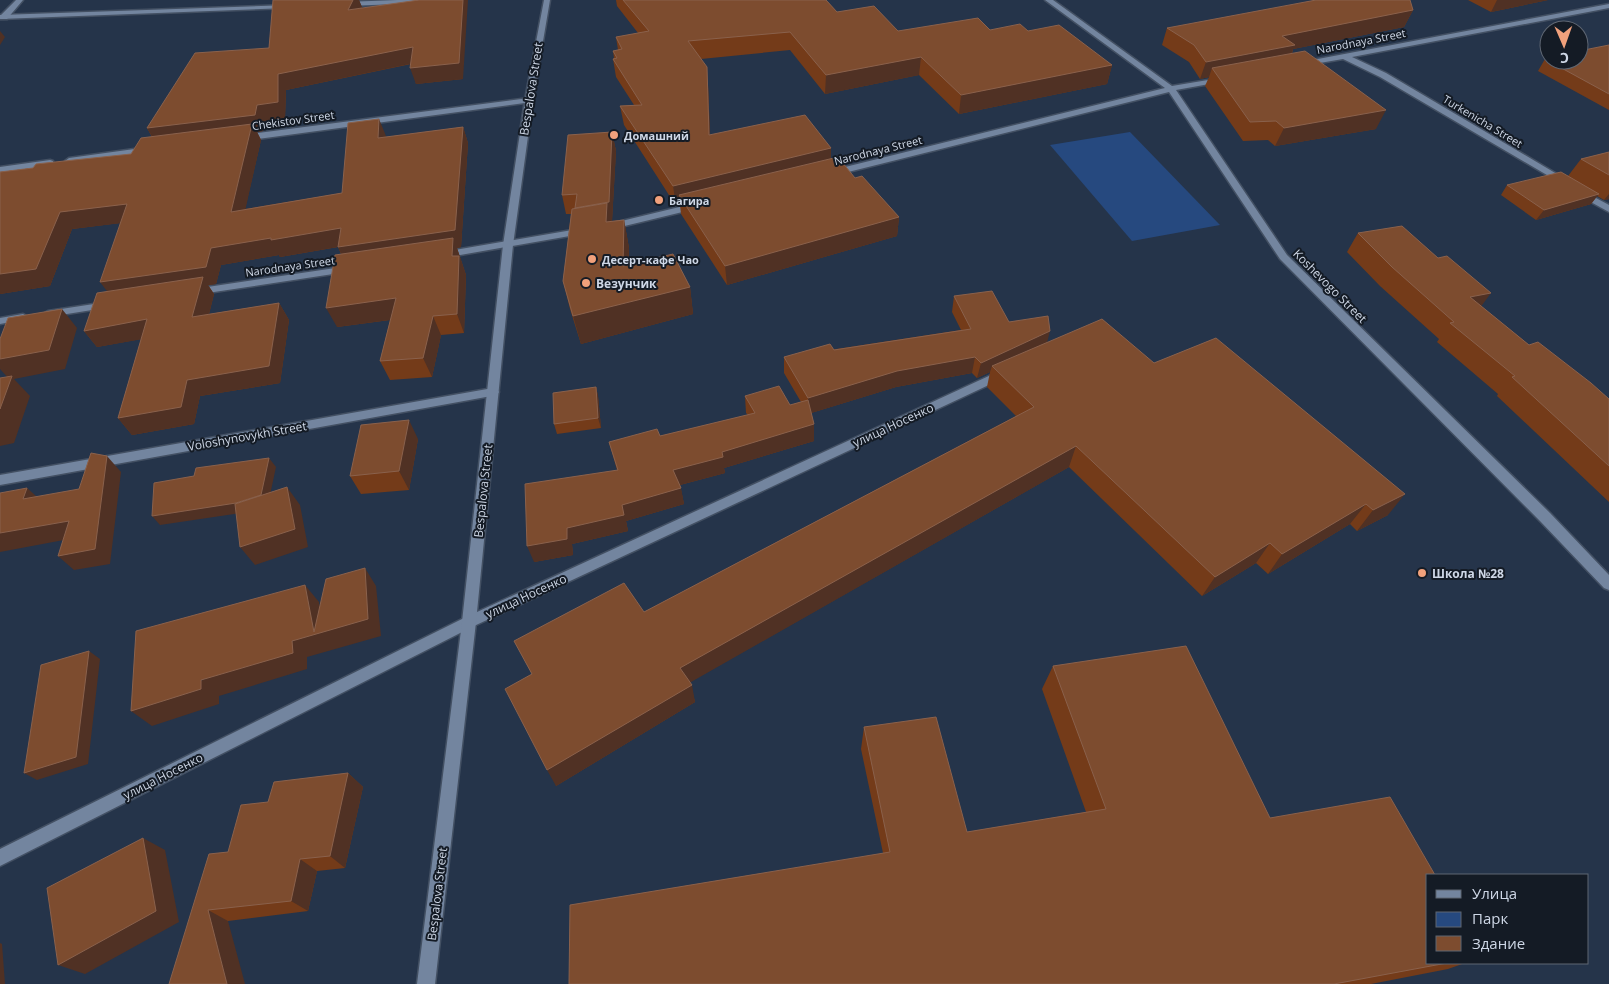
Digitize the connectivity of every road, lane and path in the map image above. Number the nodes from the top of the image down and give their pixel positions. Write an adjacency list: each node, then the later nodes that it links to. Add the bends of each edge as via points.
1 (20, 0): 8 (street)
2 (453, 0): 5 (street)
3 (547, 0): 13 (street, Bespalova Street)
4 (1048, 0): 12 (street, Koshevogo Street)
5 (333, 4)
6 (293, 6): 8 (street)
7 (1609, 6): 9 (street, Narodnaya Street)
8 (2, 17)
9 (1344, 56): 10 (street, Narodnaya Street); 19 (street, Turkenicha Street, via 1383,75)
10 (1296, 65)
11 (1229, 78): 12 (street, Narodnaya Street)
12 (1171, 89): 17 (street, Narodnaya Street); 29 (street, Koshevogo Street, via 1283,257)
13 (528, 100): 14 (street, Chekistov Street); 20 (street, Bespalova Street)
14 (235, 139)
15 (157, 149): 16 (street)
16 (0, 170)
17 (826, 174)
18 (709, 203): 20 (street, via 622,224)
19 (1609, 209)
20 (508, 245): 21 (street); 27 (street, Bespalova Street)
21 (430, 257)
22 (362, 267): 23 (street, Narodnaya Street)
23 (186, 293)
24 (117, 303): 25 (street)
25 (0, 321)
26 (1014, 368): 30 (street, улица Носенко)
27 (493, 392): 28 (street, Voloshynovykh Street); 30 (street, Bespalova Street)
28 (0, 480)
29 (1609, 584)
30 (469, 622): 31 (street, улица Носенко); 32 (street, Bespalova Street)
31 (0, 858)
32 (426, 984)

